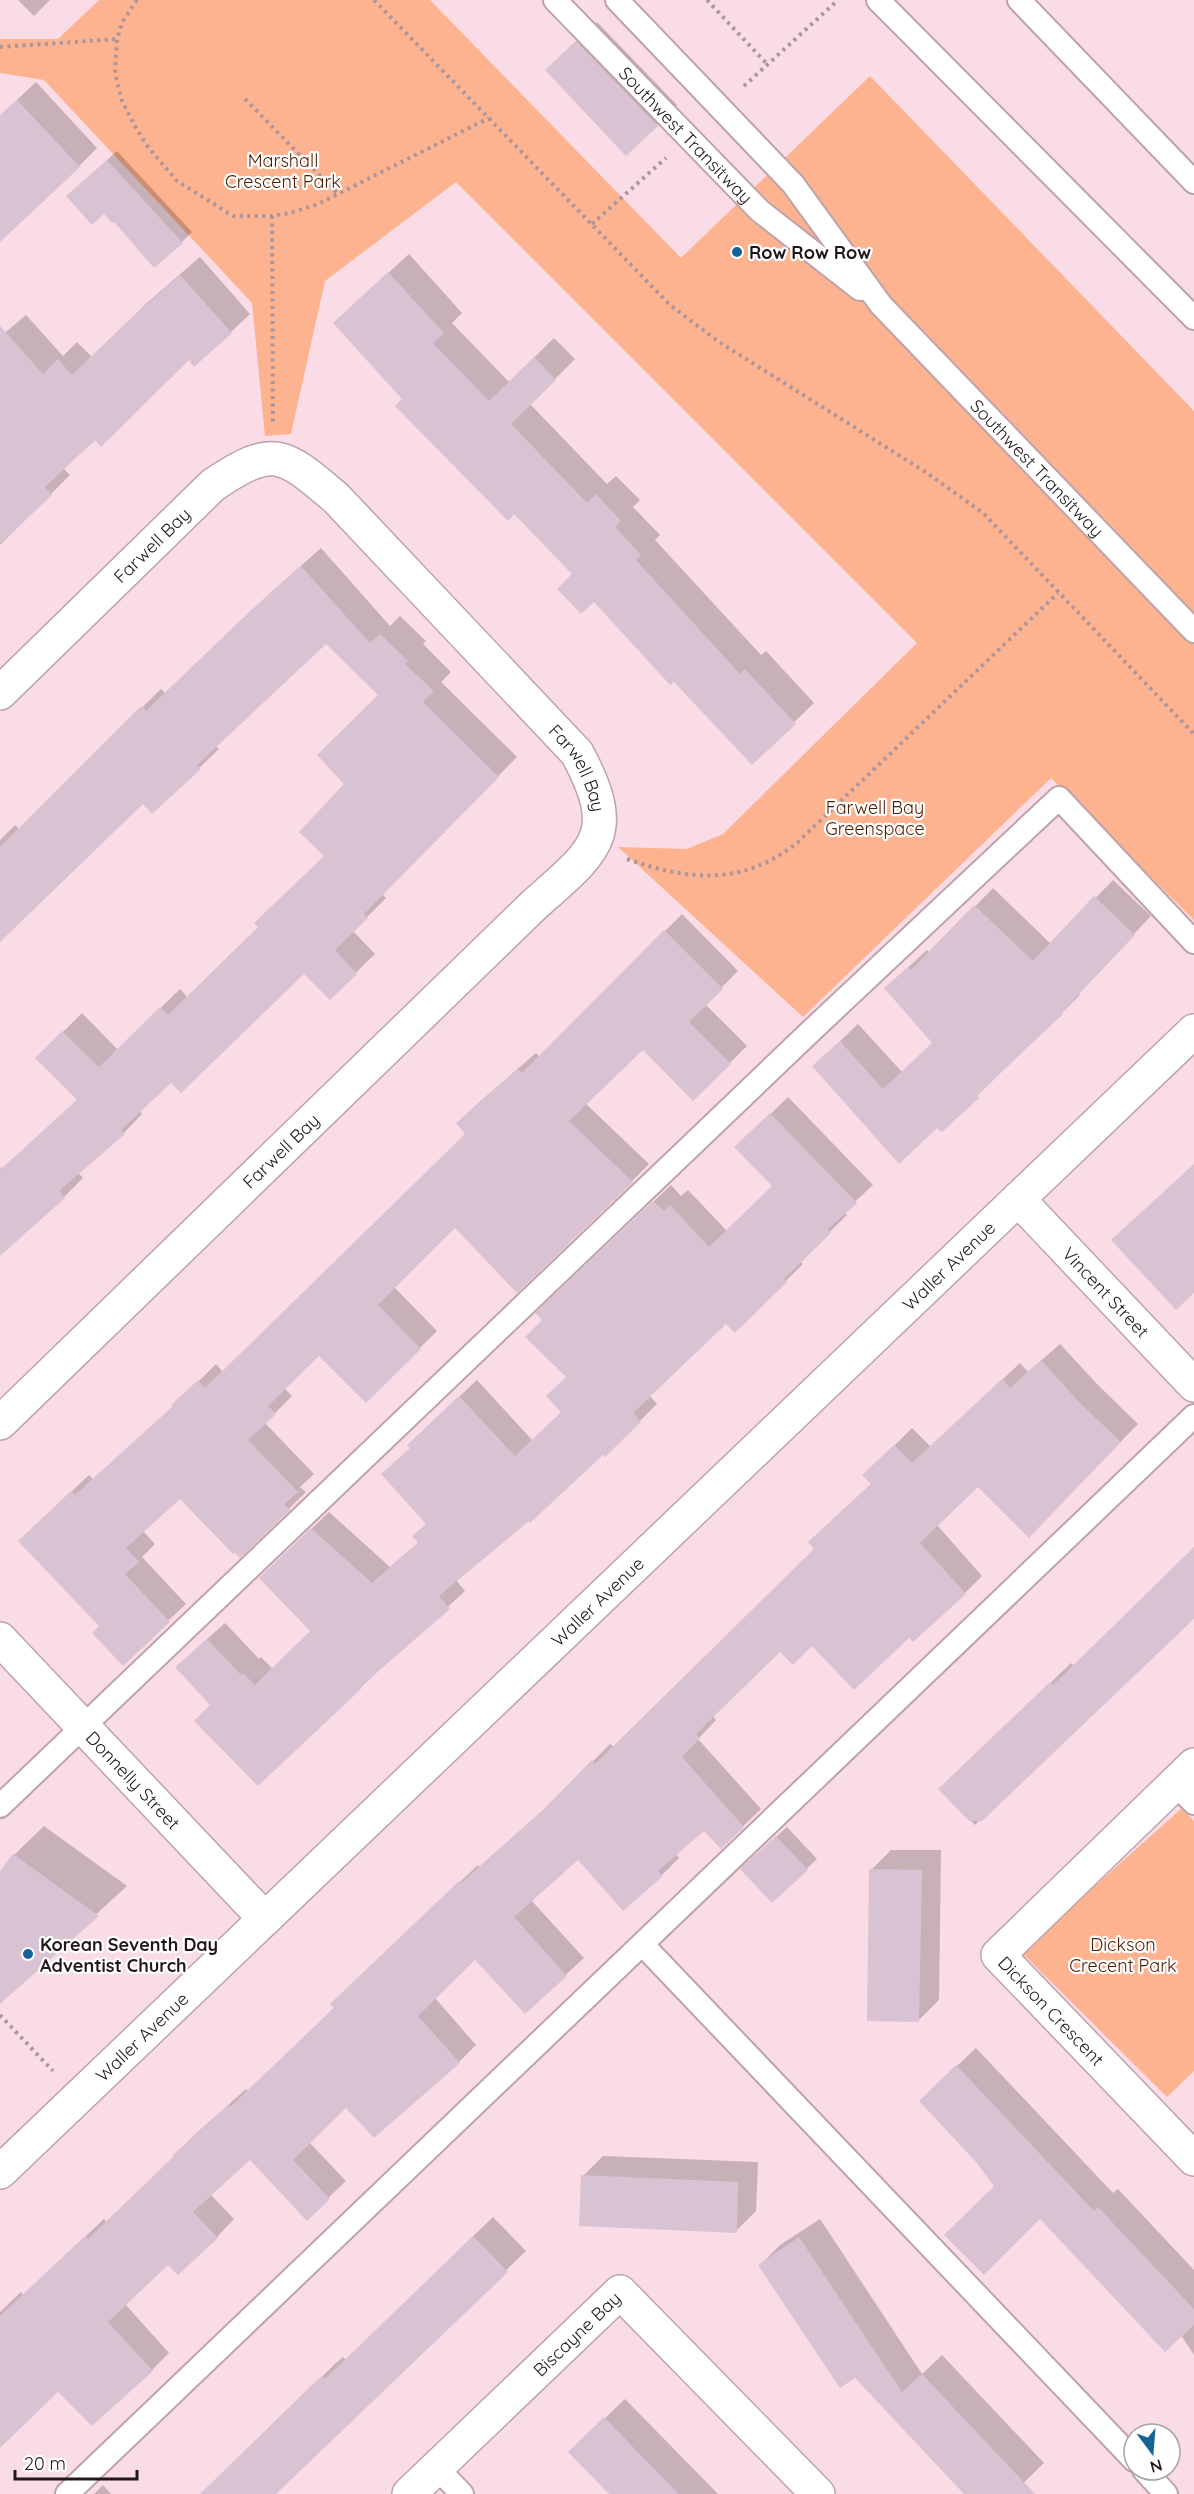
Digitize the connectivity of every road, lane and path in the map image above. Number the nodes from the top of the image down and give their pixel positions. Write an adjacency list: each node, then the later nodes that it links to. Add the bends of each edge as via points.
1 (137, 0): 8 (path)
2 (374, 0): 12 (path)
3 (555, 0): 16 (lane, Southwest Transitway, via 760,211)
4 (617, 0): 16 (lane, Southwest Transitway, via 793,184)
5 (707, 0): 10 (path)
6 (878, 0): 17 (lane)
7 (1019, 0): 13 (lane)
8 (117, 39): 9 (path); 15 (path, via 115,73 122,101 148,147 177,181 233,216)
9 (0, 47)
10 (767, 64)
11 (245, 99): 14 (path)
12 (489, 118): 14 (path); 19 (path, via 670,305 768,375 961,496 983,513)
13 (1194, 182)
14 (338, 194): 15 (path, via 318,204)
15 (272, 216): 18 (path)
16 (881, 305): 20 (lane, Southwest Transitway)
17 (1194, 318)
18 (275, 460): 21 (street, Farwell Bay, via 250,462 213,485); 23 (street, Farwell Bay, via 289,461 336,498 577,753 596,793 600,814)
19 (1058, 594): 22 (path); 23 (path, via 778,858 735,874 707,877 656,869)
20 (1194, 631)
21 (0, 693)
22 (1194, 734)
23 (593, 846): 29 (street, Farwell Bay)
24 (1194, 942): 31 (lane, via 1059,798)
25 (1194, 1030): 26 (street, Waller Avenue)
26 (1018, 1199): 27 (street, Vincent Street); 34 (street, Waller Avenue)
27 (1194, 1385)
28 (1194, 1416): 35 (lane)
29 (0, 1423)
30 (0, 1639): 31 (street, Donnelly Street)
31 (84, 1726): 33 (lane); 34 (street, Donnelly Street)
32 (1188, 1784): 38 (street, Dickson Crescent, via 998,1955)
33 (0, 1806)
34 (265, 1919): 37 (street, Waller Avenue)
35 (643, 1945): 40 (lane); 43 (lane, via 433,2141)
36 (0, 2015): 37 (path)
37 (78, 2097): 39 (street, Waller Avenue)
38 (1194, 2159)
39 (0, 2172)
40 (1122, 2447)
41 (436, 2467): 44 (street, Biscayne Bay); 45 (lane); 46 (street, Biscayne Bay, via 620,2292)
42 (1154, 2482): 47 (lane)
43 (68, 2494)
44 (409, 2494)
45 (462, 2494)
46 (818, 2494)
47 (1166, 2494)

